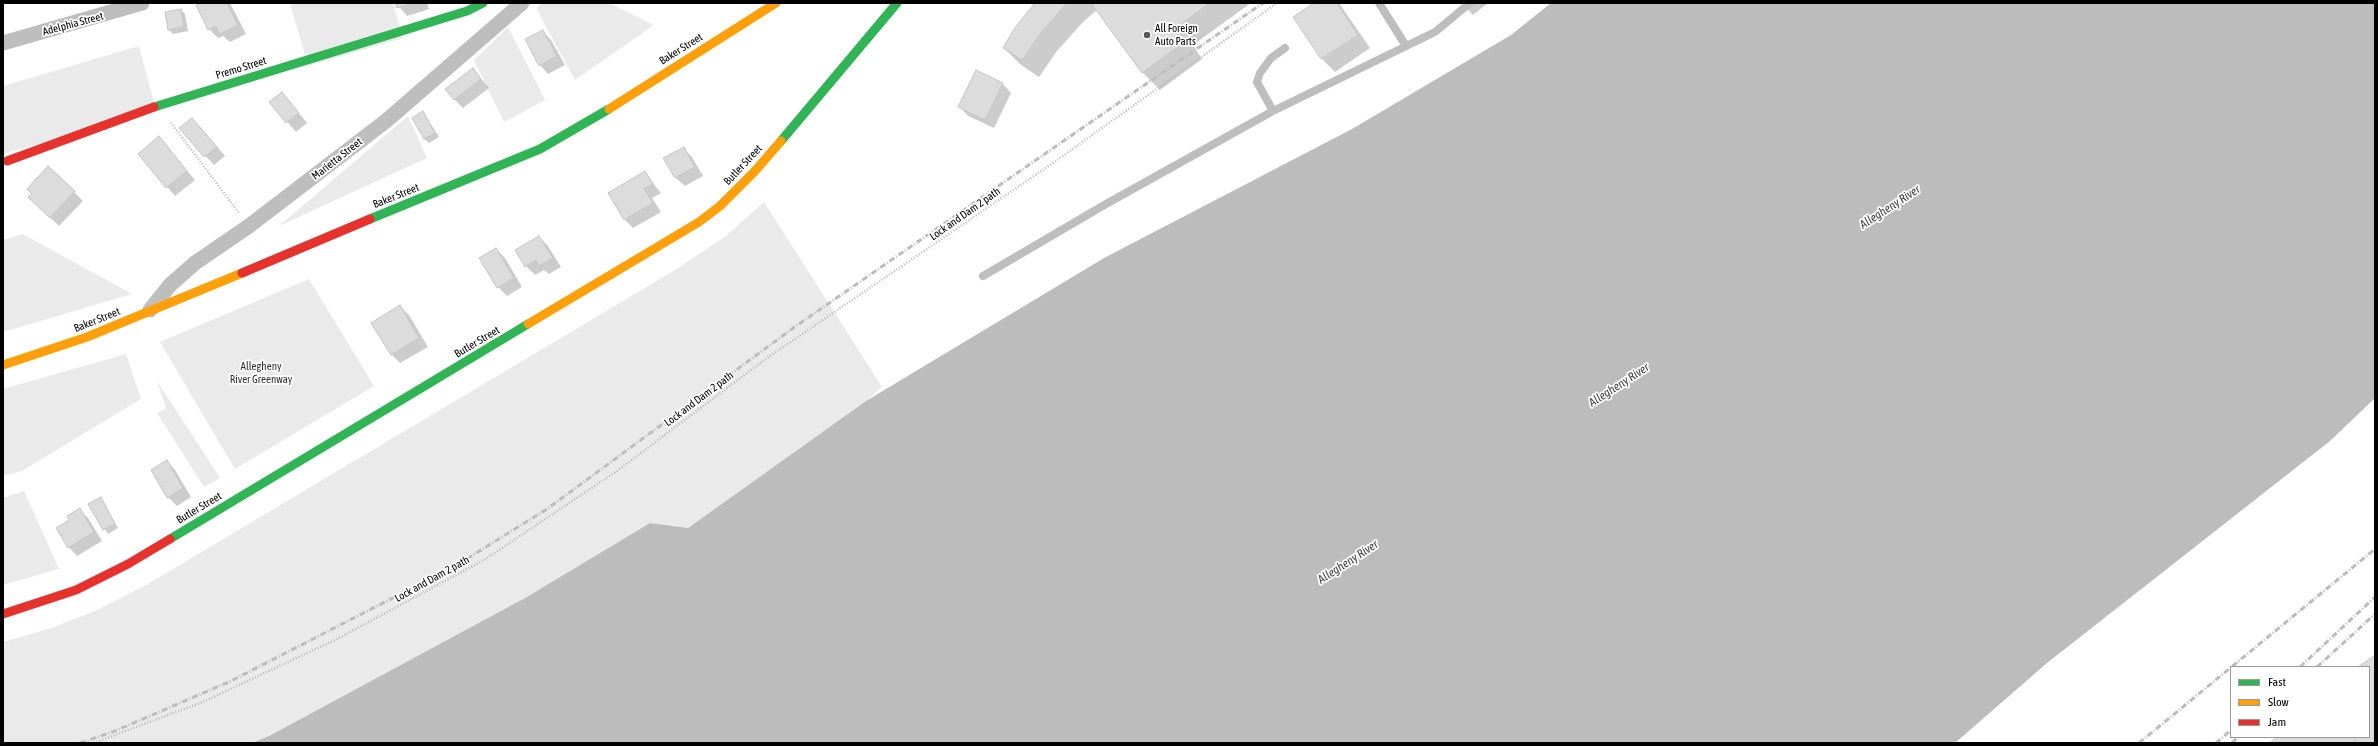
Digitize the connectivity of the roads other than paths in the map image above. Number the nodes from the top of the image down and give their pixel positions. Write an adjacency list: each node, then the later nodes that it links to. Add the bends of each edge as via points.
1 (142, 3): 8 (street, Adelphia Street)
2 (483, 3): 13 (main road, Premo Street, via 467,11 158,106)
3 (522, 3): 15 (street, Marietta Street, via 386,122 183,273)
4 (776, 3): 15 (main road, Baker Street, via 586,123 540,149)
5 (897, 3): 17 (main road, Butler Street, via 755,171 720,206 699,222 128,564 76,590)
6 (1379, 3): 10 (lane)
7 (1470, 3): 10 (lane, via 1435,32)
8 (105, 9): 9 (street, Adelphia Street)
9 (3, 43)
10 (1406, 46): 12 (lane)
11 (1285, 48): 12 (lane, via 1271,58 1257,82)
12 (1273, 111): 14 (lane)
13 (7, 161)
14 (983, 276)
15 (149, 311): 16 (main road, Baker Street, via 53,349)
16 (3, 365)
17 (3, 614)

